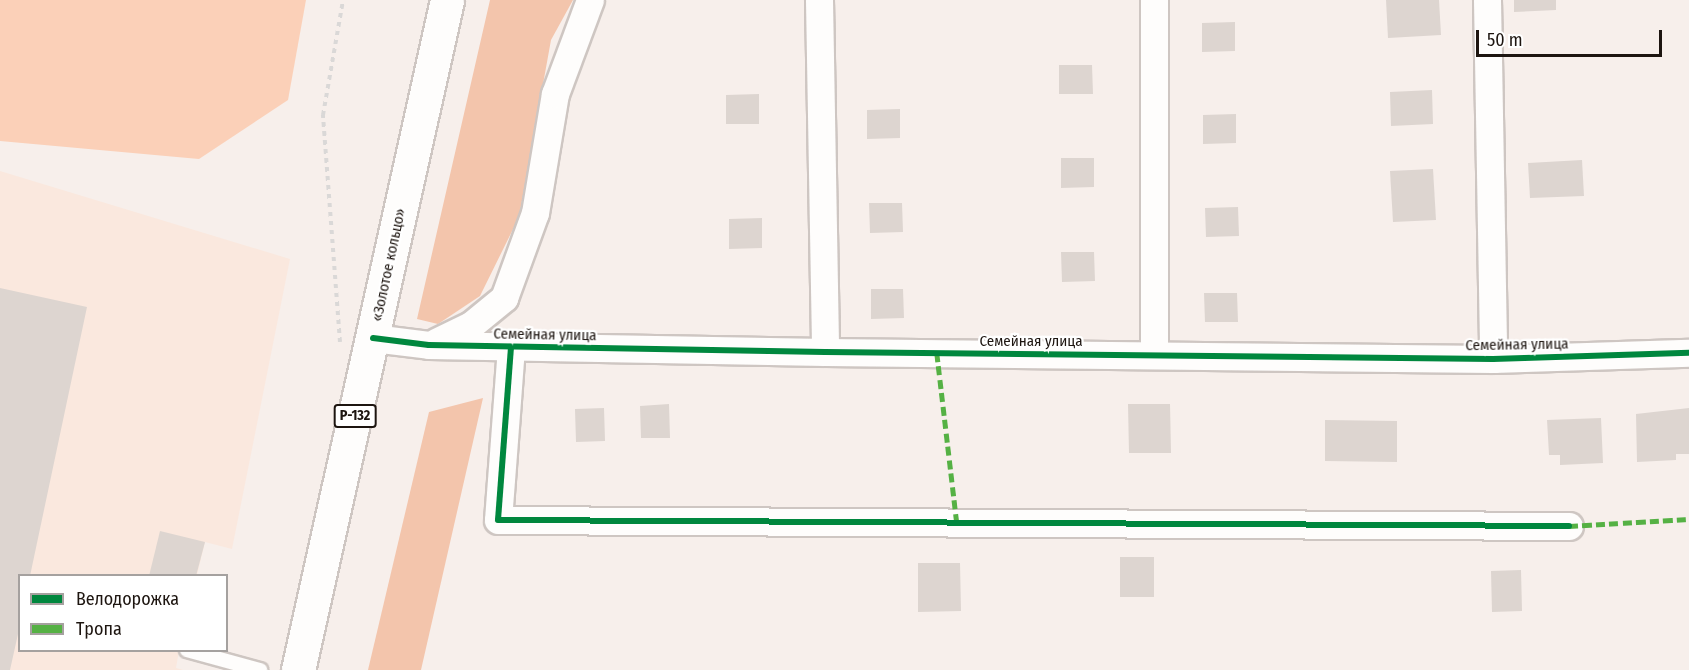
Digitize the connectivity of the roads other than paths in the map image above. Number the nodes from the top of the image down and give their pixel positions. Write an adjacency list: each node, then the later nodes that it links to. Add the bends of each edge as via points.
1 (447, 0): 6 (main road, «Золотое кольцо» / Р-132)
2 (590, 0): 7 (street, via 555,94 535,213 504,297 471,325)
3 (819, 0): 9 (street)
4 (1154, 0): 11 (street)
5 (1487, 0): 12 (street)
6 (373, 338): 7 (street, Семейная улица); 16 (main road, «Золотое кольцо» / Р-132)
7 (429, 345): 8 (street, Семейная улица)
8 (511, 347): 9 (street, Семейная улица); 13 (street, via 498,520)
9 (825, 352): 11 (street, Семейная улица)
10 (1689, 353): 12 (street, Семейная улица)
11 (1154, 355): 12 (street, Семейная улица)
12 (1493, 358)
13 (1569, 526)
14 (191, 652): 15 (lane)
15 (260, 670)
16 (298, 670)

